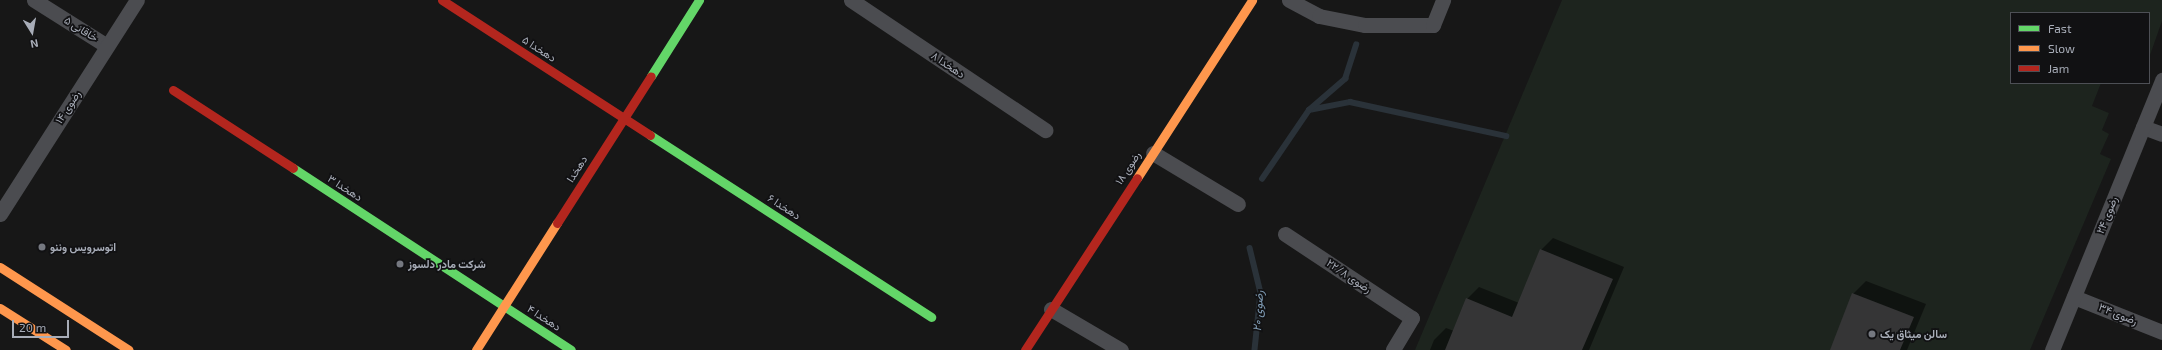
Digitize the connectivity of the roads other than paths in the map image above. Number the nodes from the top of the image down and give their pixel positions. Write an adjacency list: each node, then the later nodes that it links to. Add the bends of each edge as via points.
1 (34, 0): 9 (street, خاقانی ۵)
2 (137, 0): 9 (street, رضوی ۱۴)
3 (442, 0): 12 (street, دهخدا ۵)
4 (699, 0): 12 (street, دهخدا)
5 (852, 0): 14 (street, دهخدا ۸)
6 (1252, 0): 16 (street, رضوی ۱۸)
7 (1289, 0): 8 (street, via 1319,16 1365,25 1433,25)
8 (1443, 0)
9 (107, 46): 18 (street, رضوی ۱۴)
10 (2162, 80): 13 (street, رضوی ۲۴)
11 (173, 90): 22 (street, دهخدا ۳)
12 (624, 117): 22 (street, دهخدا); 25 (street, دهخدا ۶)
13 (2143, 127): 15 (street); 21 (street, رضوی ۲۴)
14 (1045, 130)
15 (2162, 134)
16 (1153, 153): 17 (street); 24 (street, رضوی ۱۸)
17 (1238, 204)
18 (0, 214)
19 (1285, 234): 33 (street, رضوی ۲۲/۸, via 1412,318)
20 (0, 267): 28 (street)
21 (2074, 296): 26 (street, رضوی ۳۴); 34 (street, رضوی ۲۴)
22 (504, 306): 29 (street, دهخدا); 30 (street, دهخدا ۴)
23 (0, 308): 27 (street)
24 (1051, 309): 31 (street, رضوی ۱۸); 32 (street)
25 (931, 317)
26 (2162, 332)
27 (66, 350)
28 (129, 350)
29 (476, 350)
30 (571, 350)
31 (1024, 350)
32 (1121, 350)
33 (1393, 350)
34 (2052, 350)

